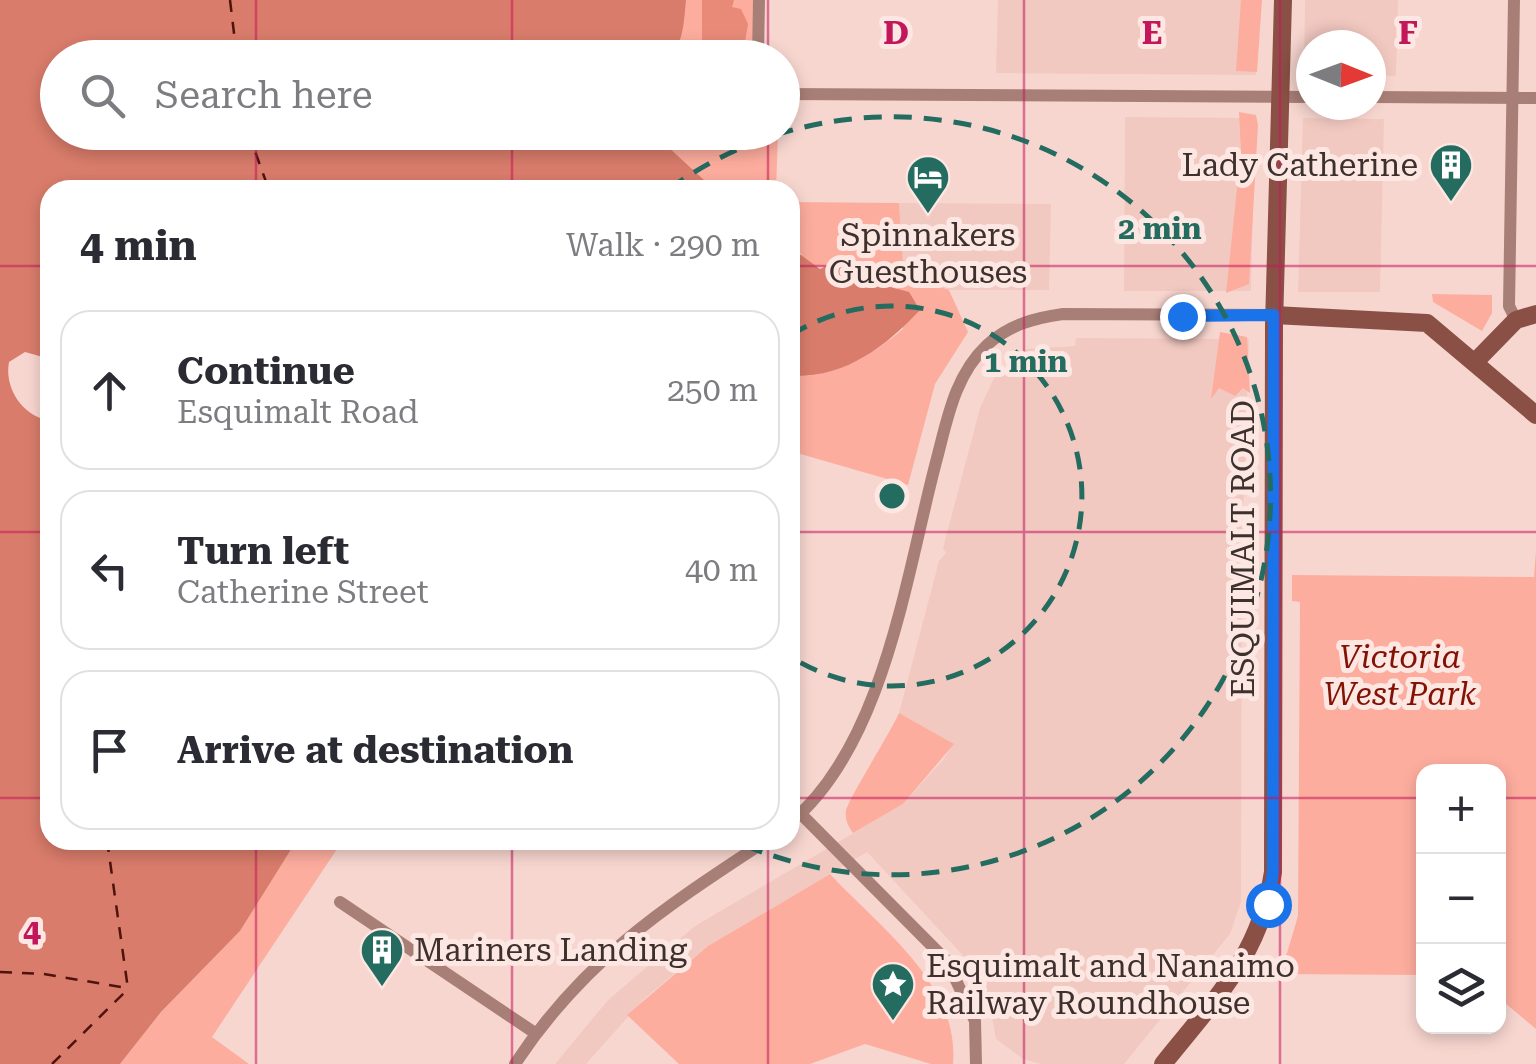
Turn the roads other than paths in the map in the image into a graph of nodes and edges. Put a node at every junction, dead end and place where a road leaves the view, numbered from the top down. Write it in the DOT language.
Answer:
graph roads {
  1 [pos="759,0"];
  2 [pos="1282,0"];
  3 [pos="1514,0"];
  4 [pos="758,40"];
  5 [pos="800,94"];
  6 [pos="1279,97"];
  7 [pos="1296,97"];
  8 [pos="1386,97"];
  9 [pos="1512,98"];
  10 [pos="1536,98"];
  11 [pos="1536,314"];
  12 [pos="1274,315"];
  13 [pos="1516,320"];
  14 [pos="1475,362"];
  15 [pos="1536,415"];
  16 [pos="800,812"];
  17 [pos="800,823"];
  18 [pos="752,850"];
  19 [pos="340,902"];
  20 [pos="535,1033"];
  21 [pos="515,1064"];
  22 [pos="976,1064"];
  23 [pos="1163,1064"];
  1 -- 4 [label="street"];
  2 -- 6 [label="main road, ESQUIMALT ROAD"];
  3 -- 9 [label="street"];
  5 -- 6 [label="street"];
  6 -- 7 [label="street"];
  6 -- 12 [label="main road, ESQUIMALT ROAD"];
  8 -- 9 [label="street"];
  9 -- 10 [label="street"];
  9 -- 13 [label="street"];
  11 -- 13 [label="main road"];
  12 -- 14 [label="main road"];
  12 -- 16 [label="street"];
  12 -- 23 [label="main road, ESQUIMALT ROAD"];
  13 -- 14 [label="main road"];
  14 -- 15 [label="main road"];
  17 -- 22 [label="street"];
  18 -- 20 [label="street"];
  19 -- 20 [label="street"];
  20 -- 21 [label="street"];
}
